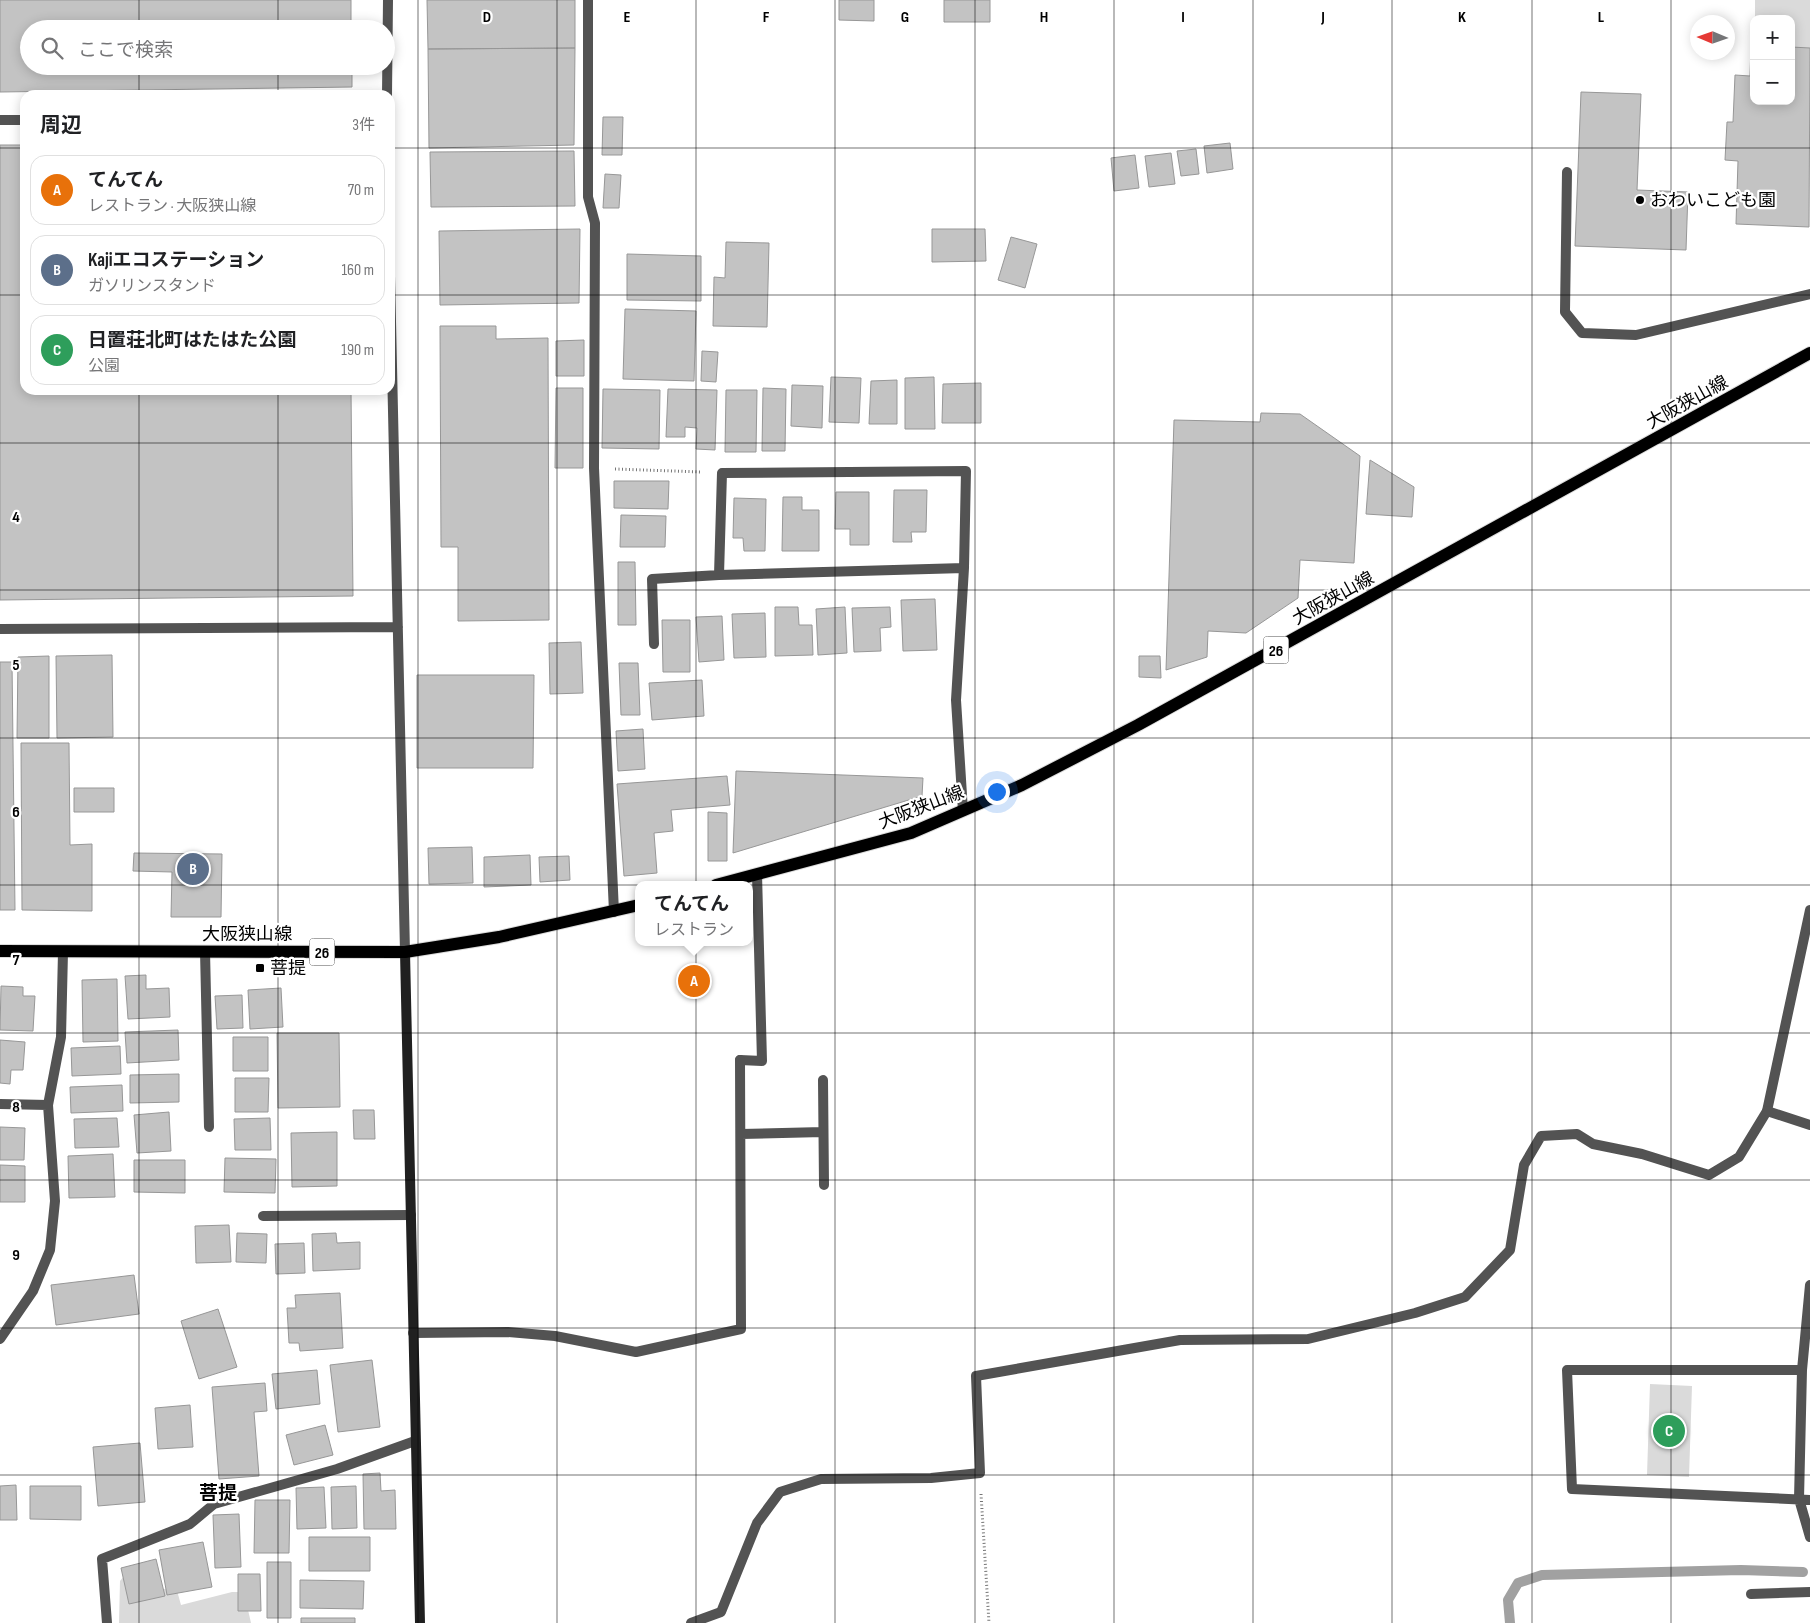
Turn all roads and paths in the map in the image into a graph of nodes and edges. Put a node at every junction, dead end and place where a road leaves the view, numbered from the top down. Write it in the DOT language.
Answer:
graph roads {
  1 [pos="388,0"];
  2 [pos="588,0"];
  3 [pos="388,20"];
  4 [pos="387,75"];
  5 [pos="387,90"];
  6 [pos="0,120"];
  7 [pos="20,120"];
  8 [pos="1567,172"];
  9 [pos="1810,294"];
  10 [pos="1810,353"];
  11 [pos="393,395"];
  12 [pos="594,468"];
  13 [pos="722,473"];
  14 [pos="964,568"];
  15 [pos="719,575"];
  16 [pos="398,627"];
  17 [pos="0,629"];
  18 [pos="654,644"];
  19 [pos="963,810"];
  20 [pos="757,874"];
  21 [pos="731,881"];
  22 [pos="635,906"];
  23 [pos="1810,910"];
  24 [pos="614,912"];
  25 [pos="0,951"];
  26 [pos="205,951"];
  27 [pos="63,952"];
  28 [pos="405,952"];
  29 [pos="823,1080"];
  30 [pos="0,1104"];
  31 [pos="48,1105"];
  32 [pos="1767,1111"];
  33 [pos="1810,1125"];
  34 [pos="209,1127"];
  35 [pos="823,1132"];
  36 [pos="742,1134"];
  37 [pos="824,1185"];
  38 [pos="410,1215"];
  39 [pos="263,1216"];
  40 [pos="1810,1285"];
  41 [pos="413,1333"];
  42 [pos="0,1339"];
  43 [pos="1802,1370"];
  44 [pos="415,1440"];
  45 [pos="980,1473"];
  46 [pos="1799,1499"];
  47 [pos="1810,1500"];
  48 [pos="1810,1536"];
  49 [pos="1810,1592"];
  50 [pos="1752,1594"];
  51 [pos="107,1623"];
  52 [pos="420,1623"];
  53 [pos="691,1623"];
  54 [pos="989,1623"];
  1 -- 3 [label="street"];
  2 -- 12 [label="street"];
  4 -- 5 [label="street"];
  6 -- 7 [label="street"];
  8 -- 9 [label="street"];
  10 -- 19 [label="main road, 大阪狭山線 / 26"];
  11 -- 16 [label="street"];
  12 -- 13 [label="path"];
  12 -- 24 [label="street"];
  13 -- 14 [label="street"];
  13 -- 15 [label="street"];
  14 -- 15 [label="street"];
  14 -- 19 [label="street"];
  15 -- 18 [label="street"];
  16 -- 17 [label="street"];
  16 -- 28 [label="street"];
  19 -- 20 [label="main road, 大阪狭山線 / 26"];
  20 -- 21 [label="main road, 大阪狭山線 / 26"];
  20 -- 36 [label="street"];
  22 -- 24 [label="main road, 大阪狭山線 / 26"];
  23 -- 32 [label="street"];
  24 -- 28 [label="main road, 大阪狭山線 / 26"];
  25 -- 27 [label="main road, 大阪狭山線 / 26"];
  26 -- 27 [label="main road, 大阪狭山線 / 26"];
  26 -- 28 [label="main road, 大阪狭山線 / 26"];
  26 -- 34 [label="street"];
  27 -- 31 [label="street"];
  28 -- 38 [label="street"];
  29 -- 35 [label="street"];
  30 -- 31 [label="street"];
  31 -- 42 [label="street"];
  32 -- 33 [label="street"];
  32 -- 45 [label="street"];
  35 -- 36 [label="street"];
  35 -- 37 [label="street"];
  36 -- 41 [label="street"];
  38 -- 39 [label="street"];
  38 -- 41 [label="street"];
  40 -- 43 [label="street"];
  41 -- 44 [label="street"];
  43 -- 46 [label="street"];
  43 -- 46 [label="street"];
  44 -- 51 [label="street"];
  44 -- 52 [label="street"];
  45 -- 53 [label="street"];
  45 -- 54 [label="path"];
  46 -- 47 [label="street"];
  46 -- 48 [label="street"];
  49 -- 50 [label="street"];
}
